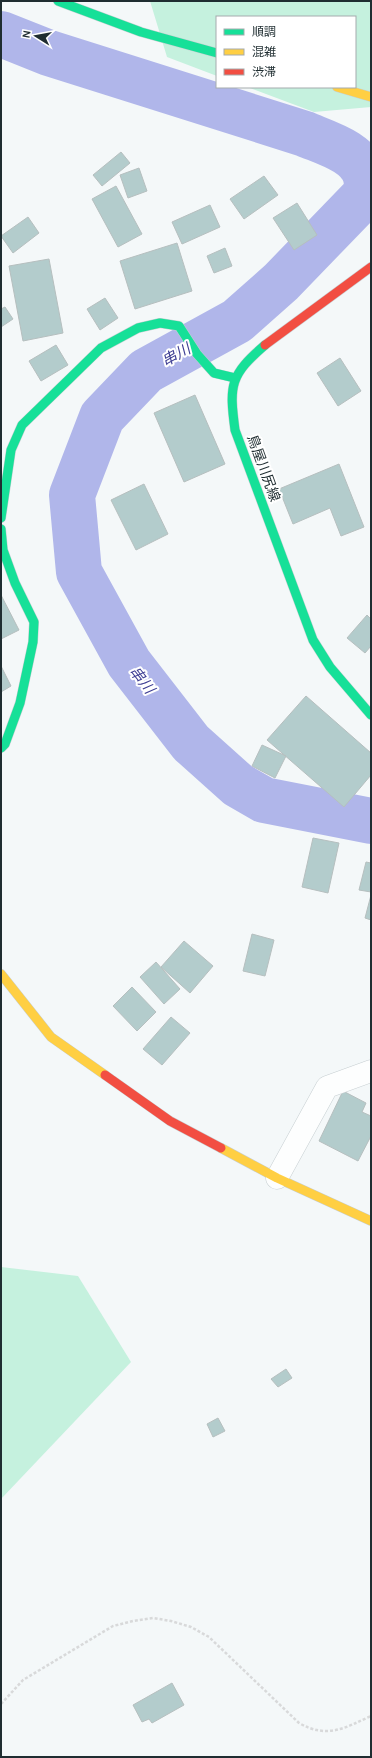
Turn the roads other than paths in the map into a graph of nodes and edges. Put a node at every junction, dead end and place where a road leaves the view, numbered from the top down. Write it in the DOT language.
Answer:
graph roads {
  1 [pos="58,1"];
  2 [pos="216,53"];
  3 [pos="340,88"];
  4 [pos="371,97"];
  5 [pos="371,267"];
  6 [pos="235,378"];
  7 [pos="1,518"];
  8 [pos="1,529"];
  9 [pos="371,716"];
  10 [pos="1,748"];
  11 [pos="1,974"];
  12 [pos="371,1071"];
  13 [pos="278,1178"];
  14 [pos="371,1221"];
  1 -- 2 [label="street"];
  3 -- 4 [label="street"];
  5 -- 6 [label="street"];
  6 -- 7 [label="street"];
  6 -- 9 [label="street, 鳥屋川尻線"];
  8 -- 10 [label="street"];
  11 -- 13 [label="street"];
  12 -- 13 [label="street"];
  13 -- 14 [label="street"];
}
